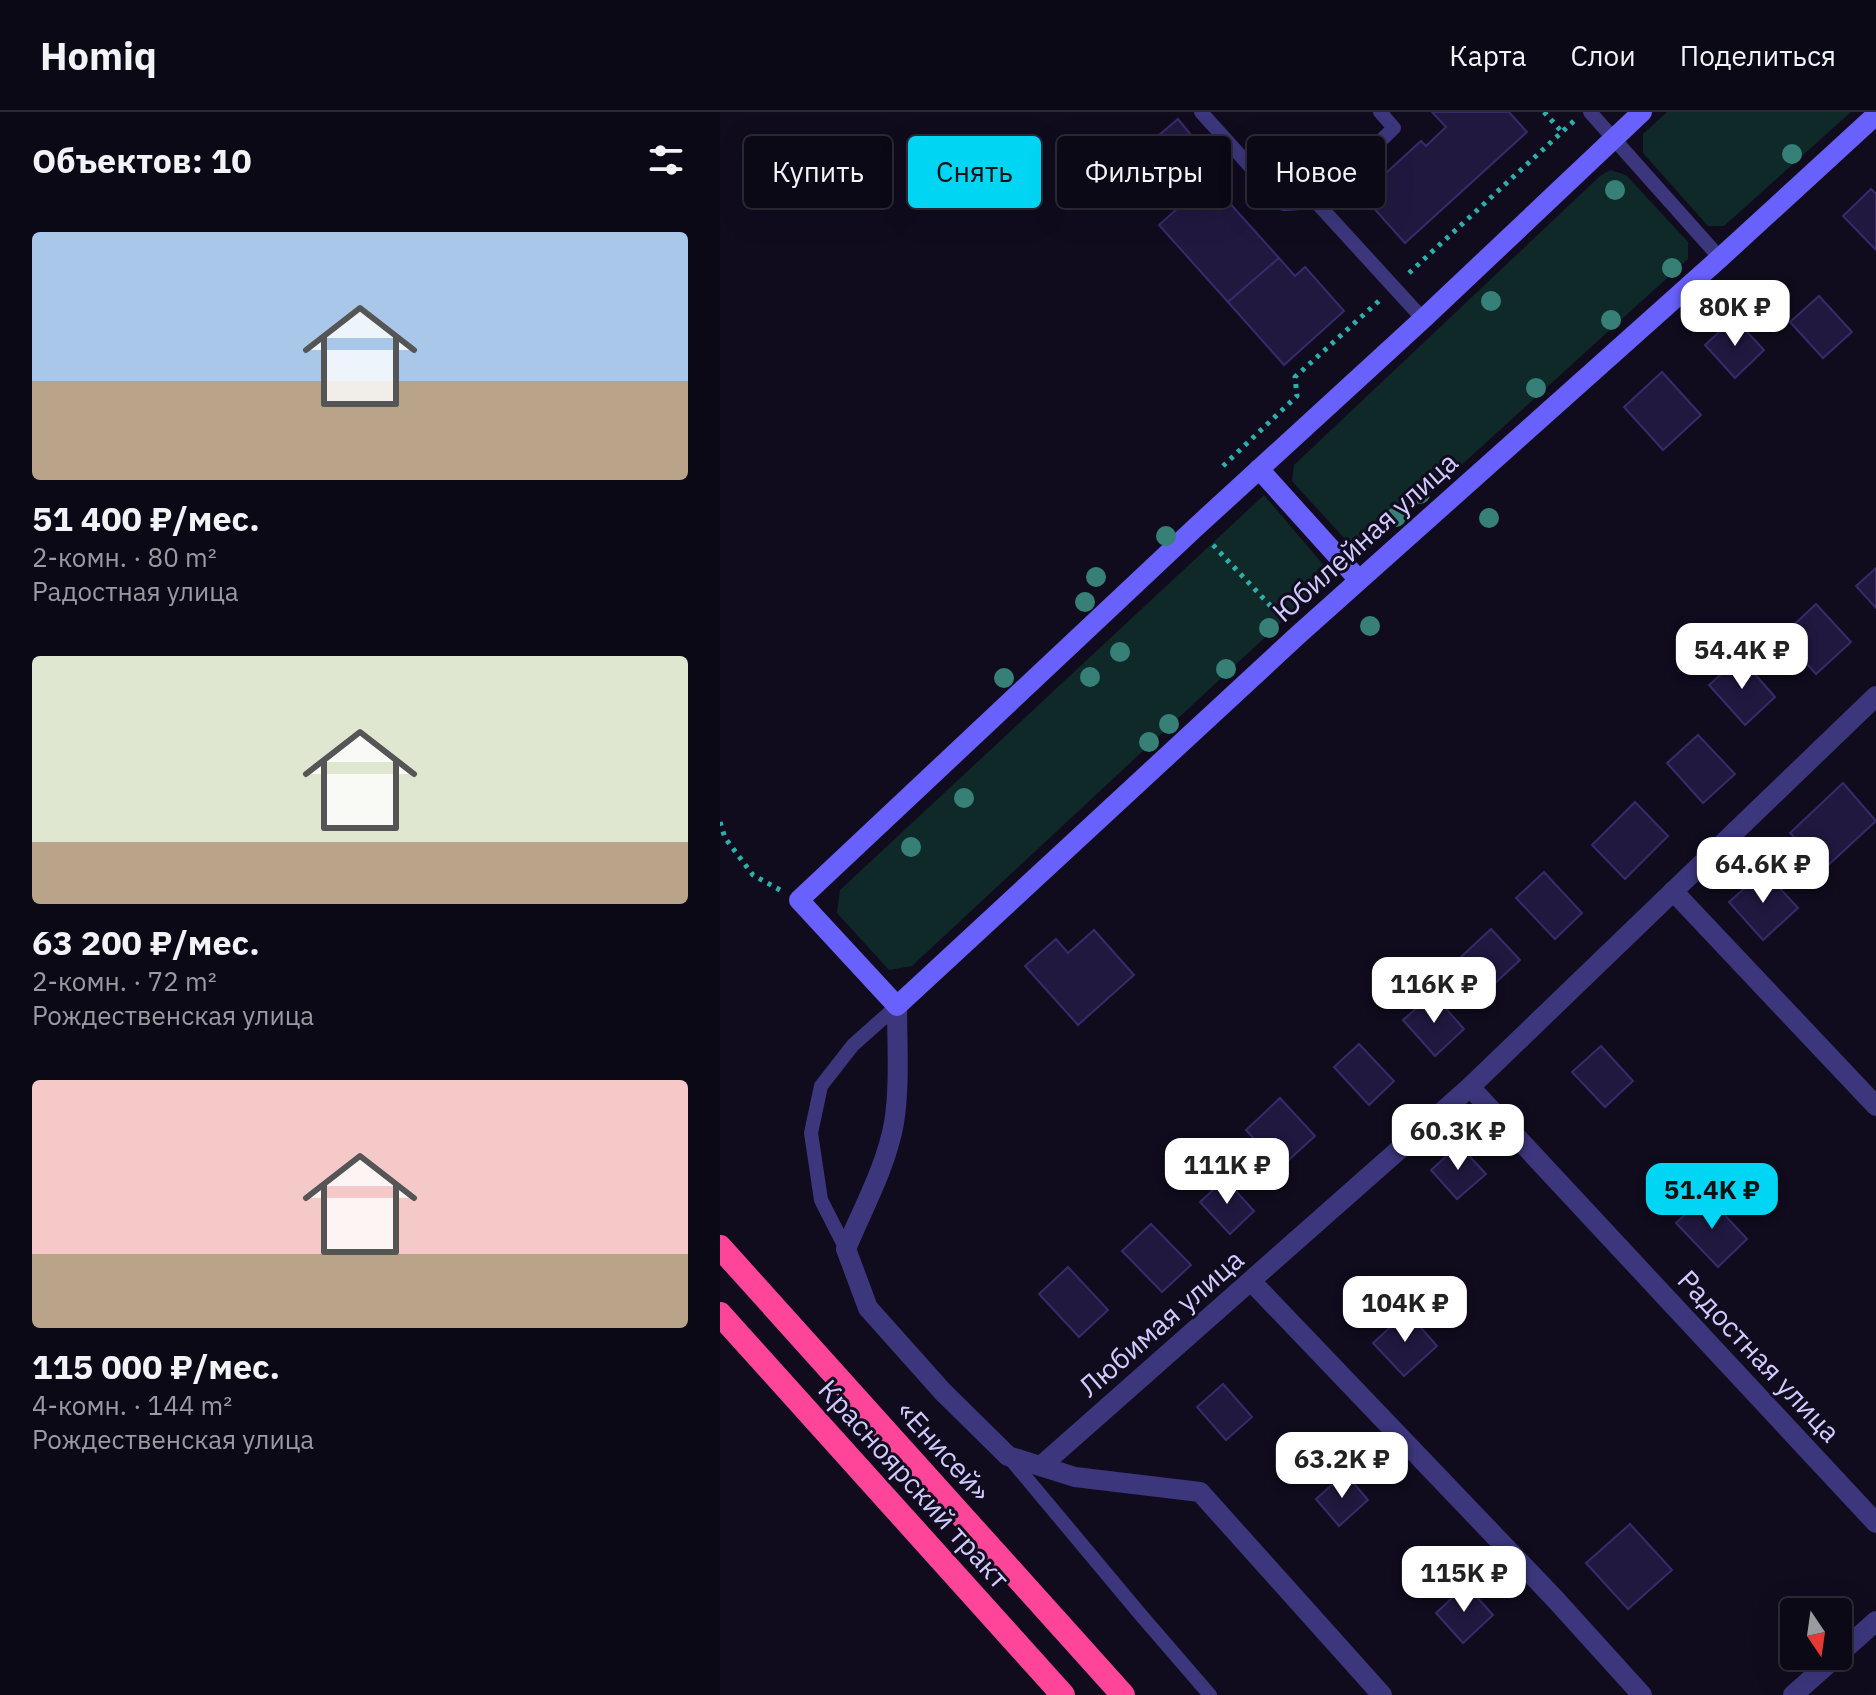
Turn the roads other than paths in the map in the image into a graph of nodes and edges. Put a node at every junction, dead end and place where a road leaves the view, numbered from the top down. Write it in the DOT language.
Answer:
graph roads {
  1 [pos="1201,112"];
  2 [pos="1380,112"];
  3 [pos="1590,112"];
  4 [pos="1642,112"];
  5 [pos="1876,115"];
  6 [pos="1385,137"];
  7 [pos="1613,139"];
  8 [pos="1247,163"];
  9 [pos="1322,208"];
  10 [pos="1720,258"];
  11 [pos="1423,319"];
  12 [pos="1259,469"];
  13 [pos="1359,580"];
  14 [pos="1876,696"];
  15 [pos="1673,891"];
  16 [pos="897,1006"];
  17 [pos="1470,1087"];
  18 [pos="1876,1106"];
  19 [pos="720,1247"];
  20 [pos="846,1249"];
  21 [pos="1251,1281"];
  22 [pos="720,1314"];
  23 [pos="1008,1456"];
  24 [pos="1041,1466"];
  25 [pos="1876,1523"];
  26 [pos="1876,1621"];
  27 [pos="1852,1642"];
  28 [pos="1820,1670"];
  29 [pos="1063,1695"];
  30 [pos="1123,1695"];
  31 [pos="1210,1695"];
  32 [pos="1382,1695"];
  33 [pos="1642,1695"];
  34 [pos="1793,1695"];
  1 -- 8 [label="lane"];
  2 -- 6 [label="lane"];
  3 -- 7 [label="lane"];
  4 -- 7 [label="main road"];
  5 -- 10 [label="main road, Юбилейная улица"];
  7 -- 10 [label="lane"];
  7 -- 11 [label="main road"];
  9 -- 11 [label="lane"];
  10 -- 13 [label="main road, Юбилейная улица"];
  11 -- 12 [label="main road"];
  12 -- 13 [label="main road"];
  12 -- 16 [label="main road"];
  13 -- 16 [label="main road, Юбилейная улица"];
  14 -- 15 [label="street, Любимая улица"];
  15 -- 17 [label="street, Любимая улица"];
  15 -- 18 [label="street"];
  16 -- 20 [label="street"];
  16 -- 20 [label="lane"];
  17 -- 21 [label="street, Любимая улица"];
  17 -- 25 [label="street, Радостная улица"];
  19 -- 30 [label="highway, «Енисей»"];
  20 -- 23 [label="street"];
  21 -- 24 [label="street, Любимая улица"];
  21 -- 33 [label="street"];
  22 -- 29 [label="highway, Красноярский тракт"];
  23 -- 24 [label="street"];
  23 -- 31 [label="lane"];
  24 -- 32 [label="street"];
  26 -- 27 [label="street"];
  28 -- 34 [label="street"];
}
